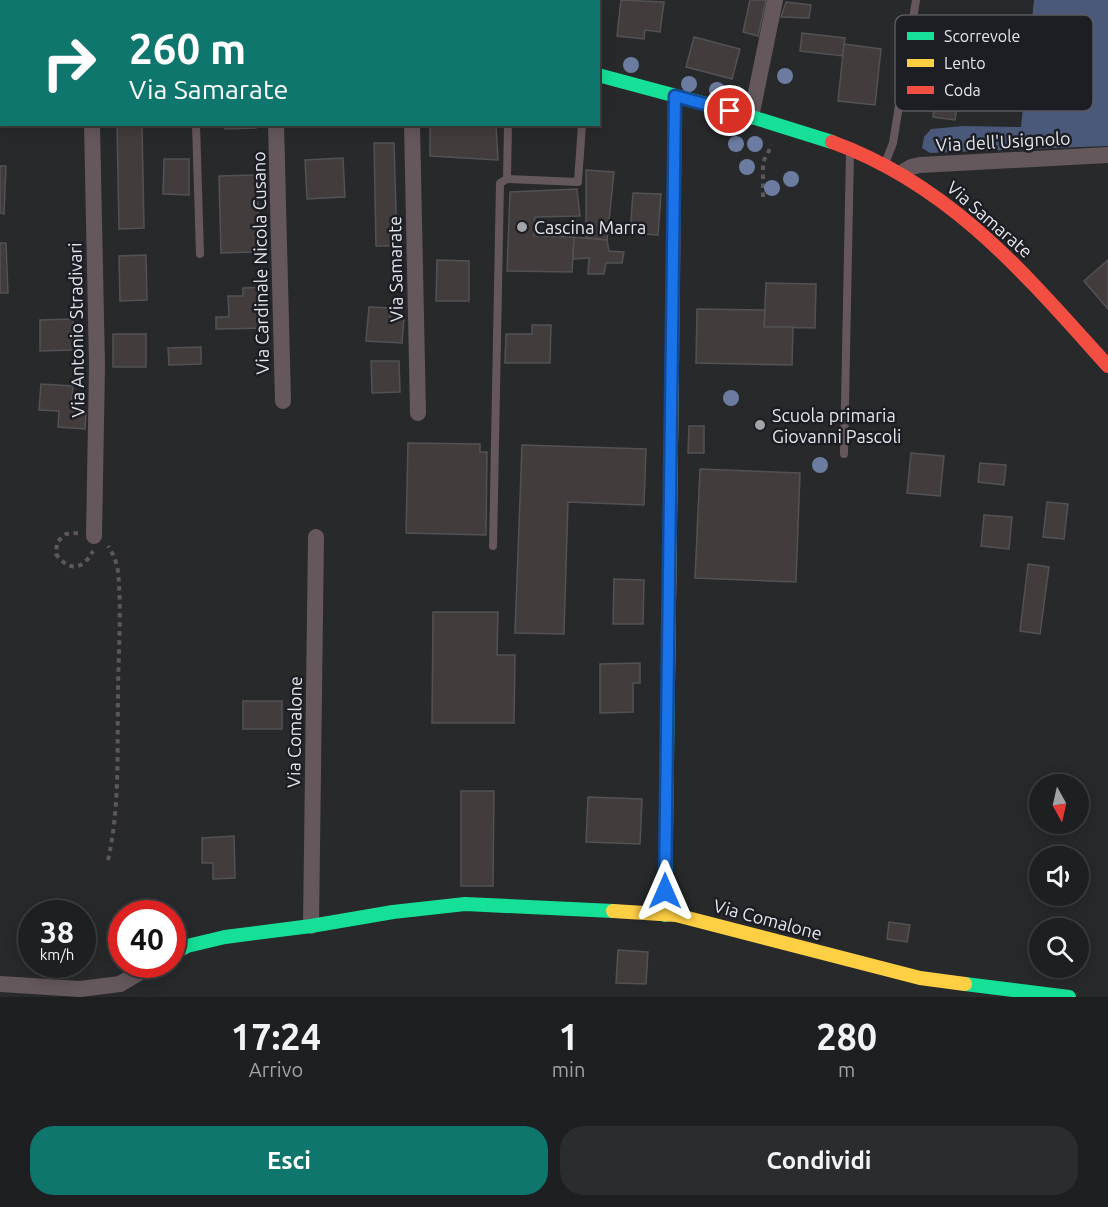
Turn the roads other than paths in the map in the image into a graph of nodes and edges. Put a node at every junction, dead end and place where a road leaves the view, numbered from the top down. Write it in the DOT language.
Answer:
graph roads {
  1 [pos="775,0"];
  2 [pos="916,0"];
  3 [pos="914,15"];
  4 [pos="600,76"];
  5 [pos="675,96"];
  6 [pos="898,111"];
  7 [pos="751,117"];
  8 [pos="92,126"];
  9 [pos="196,126"];
  10 [pos="276,126"];
  11 [pos="412,126"];
  12 [pos="508,126"];
  13 [pos="582,126"];
  14 [pos="850,149"];
  15 [pos="1108,155"];
  16 [pos="885,164"];
  17 [pos="902,173"];
  18 [pos="507,179"];
  19 [pos="200,254"];
  20 [pos="1108,366"];
  21 [pos="283,401"];
  22 [pos="418,412"];
  23 [pos="844,454"];
  24 [pos="94,536"];
  25 [pos="316,537"];
  26 [pos="493,546"];
  27 [pos="665,915"];
  28 [pos="310,926"];
  29 [pos="186,947"];
  30 [pos="130,978"];
  31 [pos="0,984"];
  32 [pos="1069,997"];
  1 -- 7 [label="street"];
  2 -- 3 [label="lane"];
  4 -- 5 [label="street, Via Samarate"];
  5 -- 7 [label="street, Via Samarate"];
  5 -- 27 [label="street"];
  6 -- 16 [label="lane"];
  7 -- 14 [label="street, Via Samarate"];
  8 -- 24 [label="street, Via Antonio Stradivari"];
  9 -- 19 [label="lane"];
  10 -- 21 [label="street, Via Cardinale Nicola Cusano"];
  11 -- 22 [label="street, Via Samarate"];
  12 -- 18 [label="lane"];
  13 -- 18 [label="lane"];
  14 -- 16 [label="street, Via Samarate"];
  14 -- 23 [label="lane"];
  15 -- 17 [label="street, Via dell'Usignolo"];
  16 -- 17 [label="street, Via Samarate"];
  17 -- 20 [label="street, Via Samarate"];
  18 -- 26 [label="lane"];
  25 -- 28 [label="street, Via Comalone"];
  27 -- 28 [label="street, Via Comalone"];
  27 -- 32 [label="street, Via Comalone"];
  28 -- 29 [label="street, Via Comalone"];
  30 -- 31 [label="street"];
}
